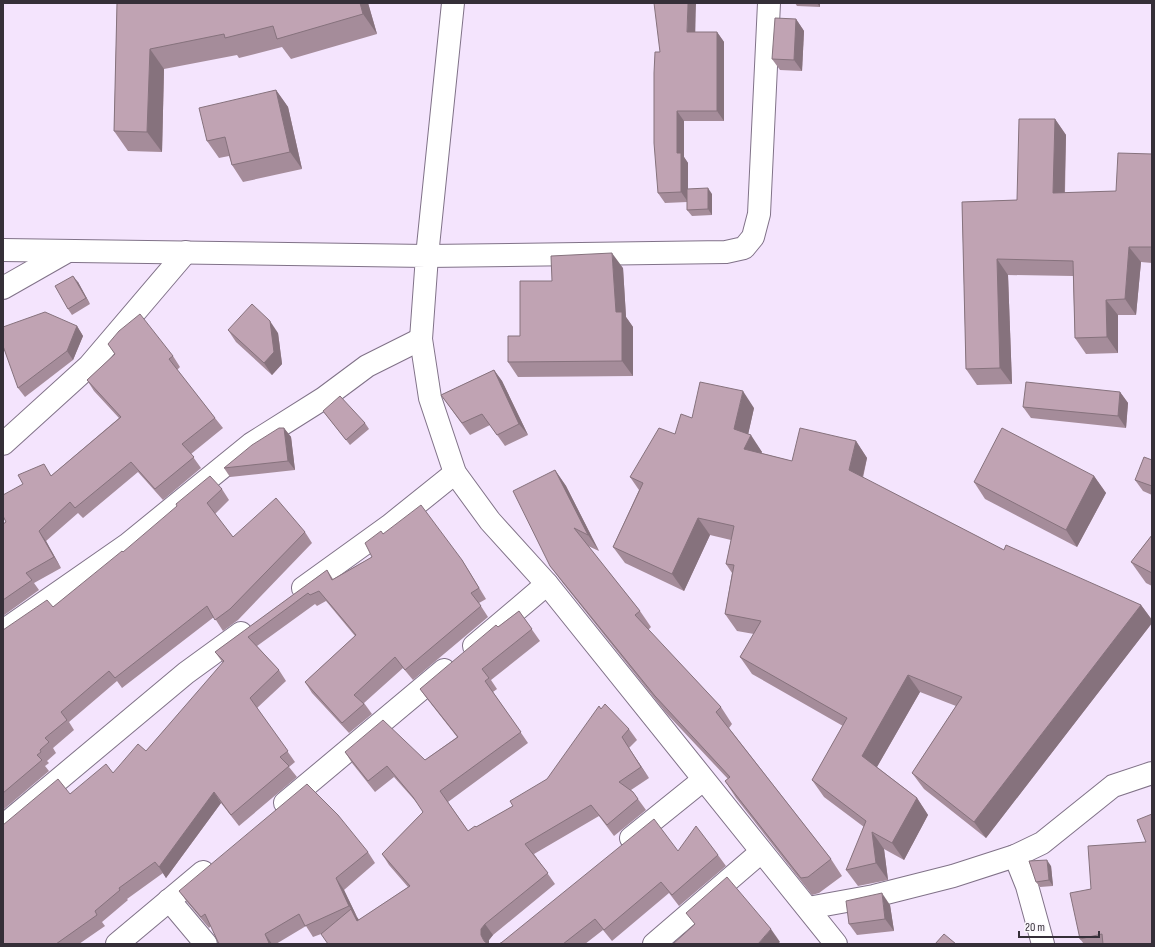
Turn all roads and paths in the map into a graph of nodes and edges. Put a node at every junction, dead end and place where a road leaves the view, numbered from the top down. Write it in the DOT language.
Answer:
graph roads {
  1 [pos="453,3"];
  2 [pos="769,3"];
  3 [pos="3,250"];
  4 [pos="68,251"];
  5 [pos="186,252"];
  6 [pos="427,256"];
  7 [pos="3,288"];
  8 [pos="421,339"];
  9 [pos="3,444"];
  10 [pos="455,473"];
  11 [pos="546,584"];
  12 [pos="287,599"];
  13 [pos="256,622"];
  14 [pos="3,631"];
  15 [pos="1152,773"];
  16 [pos="703,780"];
  17 [pos="273,814"];
  18 [pos="3,826"];
  19 [pos="761,852"];
  20 [pos="614,853"];
  21 [pos="1015,856"];
  22 [pos="218,860"];
  23 [pos="169,900"];
  24 [pos="808,908"];
  25 [pos="117,944"];
  26 [pos="206,944"];
  27 [pos="654,944"];
  28 [pos="836,944"];
  29 [pos="1043,944"];
  1 -- 6 [label="street"];
  2 -- 6 [label="street"];
  3 -- 4 [label="street"];
  4 -- 5 [label="street"];
  4 -- 7 [label="street"];
  5 -- 6 [label="street"];
  5 -- 9 [label="street"];
  6 -- 8 [label="street"];
  8 -- 10 [label="street"];
  8 -- 14 [label="street"];
  10 -- 11 [label="street"];
  10 -- 12 [label="street"];
  11 -- 16 [label="street"];
  11 -- 17 [label="street"];
  13 -- 18 [label="street"];
  15 -- 21 [label="street"];
  16 -- 19 [label="street"];
  16 -- 20 [label="street"];
  19 -- 24 [label="street"];
  19 -- 27 [label="street"];
  21 -- 24 [label="street"];
  21 -- 29 [label="street"];
  22 -- 23 [label="street"];
  23 -- 25 [label="street"];
  23 -- 26 [label="street"];
  24 -- 28 [label="street"];
}
